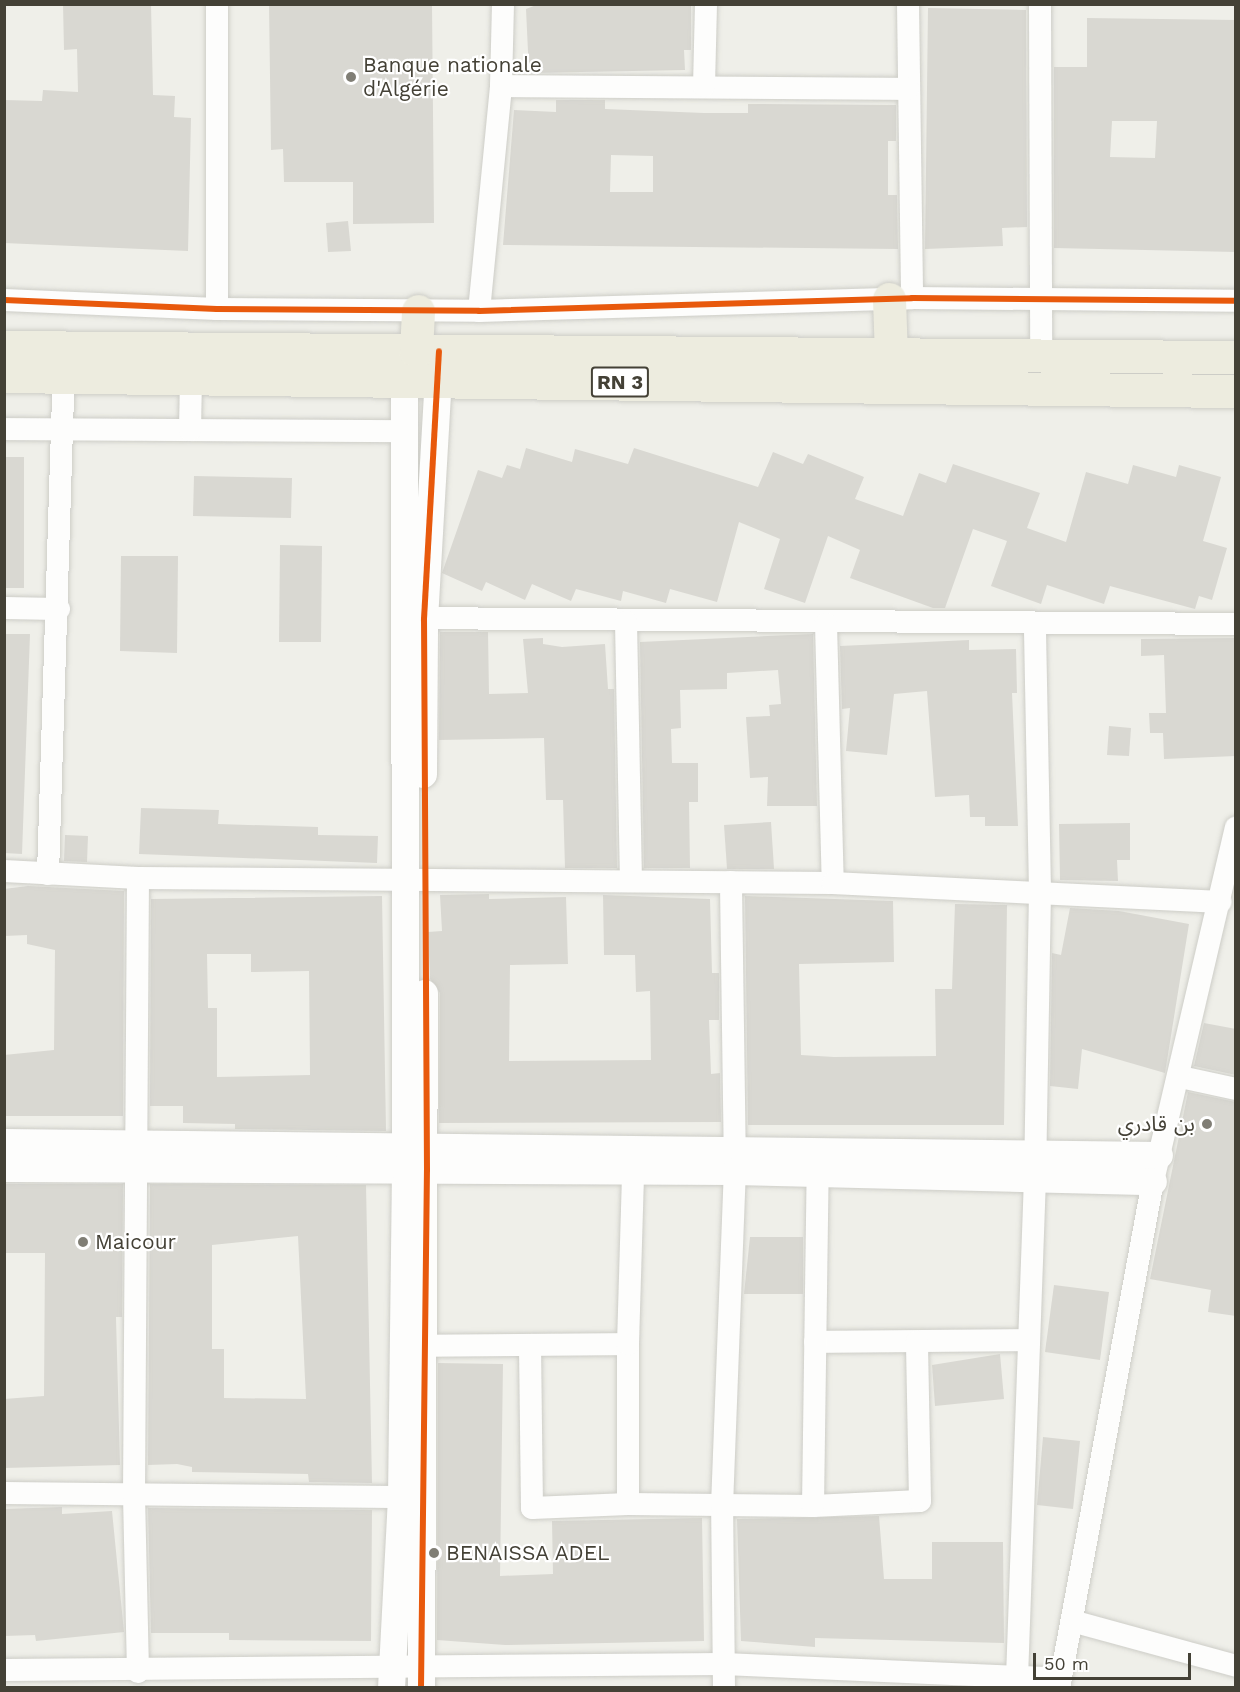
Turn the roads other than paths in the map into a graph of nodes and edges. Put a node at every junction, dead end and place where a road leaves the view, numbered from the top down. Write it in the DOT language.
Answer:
graph roads {
  1 [pos="217,4"];
  2 [pos="503,4"];
  3 [pos="706,4"];
  4 [pos="908,4"];
  5 [pos="1040,4"];
  6 [pos="501,86"];
  7 [pos="704,86"];
  8 [pos="908,88"];
  9 [pos="901,298"];
  10 [pos="4,300"];
  11 [pos="1042,300"];
  12 [pos="1236,301"];
  13 [pos="217,309"];
  14 [pos="418,310"];
  15 [pos="479,311"];
  16 [pos="4,347"];
  17 [pos="891,357"];
  18 [pos="1236,357"];
  19 [pos="1041,358"];
  20 [pos="420,363"];
  21 [pos="4,376"];
  22 [pos="64,376"];
  23 [pos="191,377"];
  24 [pos="1236,391"];
  25 [pos="4,429"];
  26 [pos="64,429"];
  27 [pos="190,430"];
  28 [pos="402,431"];
  29 [pos="4,608"];
  30 [pos="59,609"];
  31 [pos="412,619"];
  32 [pos="626,622"];
  33 [pos="825,624"];
  34 [pos="1236,624"];
  35 [pos="1035,627"];
  36 [pos="1236,828"];
  37 [pos="4,871"];
  38 [pos="48,874"];
  39 [pos="138,878"];
  40 [pos="415,879"];
  41 [pos="631,880"];
  42 [pos="731,882"];
  43 [pos="833,883"];
  44 [pos="1040,891"];
  45 [pos="1221,902"];
  46 [pos="1181,1077"];
  47 [pos="1236,1089"];
  48 [pos="4,1142"];
  49 [pos="134,1143"];
  50 [pos="416,1160"];
  51 [pos="733,1160"];
  52 [pos="817,1162"];
  53 [pos="1035,1166"];
  54 [pos="4,1168"];
  55 [pos="1156,1168"];
  56 [pos="138,1171"];
  57 [pos="633,1172"];
  58 [pos="1028,1340"];
  59 [pos="815,1342"];
  60 [pos="917,1342"];
  61 [pos="628,1344"];
  62 [pos="530,1345"];
  63 [pos="412,1346"];
  64 [pos="4,1493"];
  65 [pos="134,1495"];
  66 [pos="412,1497"];
  67 [pos="628,1504"];
  68 [pos="722,1506"];
  69 [pos="813,1506"];
  70 [pos="1072,1621"];
  71 [pos="724,1664"];
  72 [pos="1236,1666"];
  73 [pos="4,1670"];
  74 [pos="138,1671"];
  75 [pos="422,1677"];
  76 [pos="391,1678"];
  77 [pos="1017,1678"];
  78 [pos="1060,1683"];
  79 [pos="724,1688"];
  1 -- 13 [label="street"];
  2 -- 6 [label="street"];
  3 -- 7 [label="street"];
  4 -- 8 [label="street"];
  5 -- 11 [label="street"];
  6 -- 7 [label="street"];
  6 -- 15 [label="street"];
  7 -- 8 [label="street"];
  8 -- 9 [label="street"];
  9 -- 11 [label="street"];
  9 -- 15 [label="street"];
  9 -- 17 [label="highway"];
  10 -- 13 [label="street"];
  11 -- 12 [label="street"];
  11 -- 19 [label="street"];
  13 -- 14 [label="street"];
  14 -- 15 [label="street"];
  14 -- 20 [label="highway"];
  16 -- 20 [label="highway, RN 3"];
  17 -- 19 [label="highway, RN 3"];
  17 -- 20 [label="highway, RN 3"];
  18 -- 19 [label="highway, RN 3"];
  20 -- 23 [label="highway, RN 3"];
  20 -- 24 [label="highway, RN 3"];
  20 -- 28 [label="street"];
  20 -- 31 [label="street"];
  21 -- 22 [label="highway, RN 3"];
  22 -- 23 [label="highway, RN 3"];
  22 -- 26 [label="street"];
  23 -- 27 [label="street"];
  25 -- 26 [label="street"];
  26 -- 27 [label="street"];
  26 -- 30 [label="street"];
  27 -- 28 [label="street"];
  28 -- 31 [label="street"];
  29 -- 30 [label="street"];
  30 -- 38 [label="street"];
  31 -- 32 [label="street"];
  31 -- 40 [label="street"];
  32 -- 33 [label="street"];
  32 -- 41 [label="street"];
  33 -- 35 [label="street"];
  33 -- 43 [label="street"];
  34 -- 35 [label="street"];
  35 -- 44 [label="street"];
  36 -- 45 [label="street"];
  37 -- 38 [label="street"];
  38 -- 39 [label="street"];
  39 -- 40 [label="street"];
  39 -- 49 [label="street"];
  40 -- 41 [label="street"];
  40 -- 50 [label="street"];
  41 -- 42 [label="street"];
  42 -- 43 [label="street"];
  42 -- 51 [label="street"];
  43 -- 44 [label="street"];
  44 -- 45 [label="street"];
  44 -- 53 [label="street"];
  45 -- 46 [label="street"];
  46 -- 47 [label="street"];
  46 -- 55 [label="street"];
  48 -- 49 [label="street"];
  49 -- 50 [label="street"];
  49 -- 56 [label="street"];
  50 -- 51 [label="street"];
  50 -- 56 [label="street"];
  50 -- 57 [label="street"];
  50 -- 63 [label="street"];
  51 -- 52 [label="street"];
  51 -- 57 [label="street"];
  51 -- 68 [label="street"];
  52 -- 53 [label="street"];
  52 -- 59 [label="street"];
  53 -- 55 [label="street"];
  53 -- 58 [label="street"];
  54 -- 56 [label="street"];
  55 -- 70 [label="street"];
  56 -- 65 [label="street"];
  57 -- 61 [label="street"];
  58 -- 60 [label="street"];
  58 -- 77 [label="street"];
  59 -- 60 [label="street"];
  59 -- 69 [label="street"];
  60 -- 69 [label="street"];
  61 -- 62 [label="street"];
  61 -- 67 [label="street"];
  62 -- 63 [label="street"];
  62 -- 67 [label="street"];
  63 -- 66 [label="street"];
  64 -- 65 [label="street"];
  65 -- 66 [label="street"];
  65 -- 74 [label="street"];
  66 -- 75 [label="street"];
  66 -- 76 [label="street"];
  67 -- 68 [label="street"];
  68 -- 69 [label="street"];
  68 -- 71 [label="street"];
  70 -- 72 [label="street"];
  70 -- 78 [label="street"];
  71 -- 75 [label="street"];
  71 -- 77 [label="street"];
  71 -- 79 [label="street"];
  73 -- 74 [label="street"];
  74 -- 76 [label="street"];
  75 -- 76 [label="street"];
  77 -- 78 [label="street"];
}
